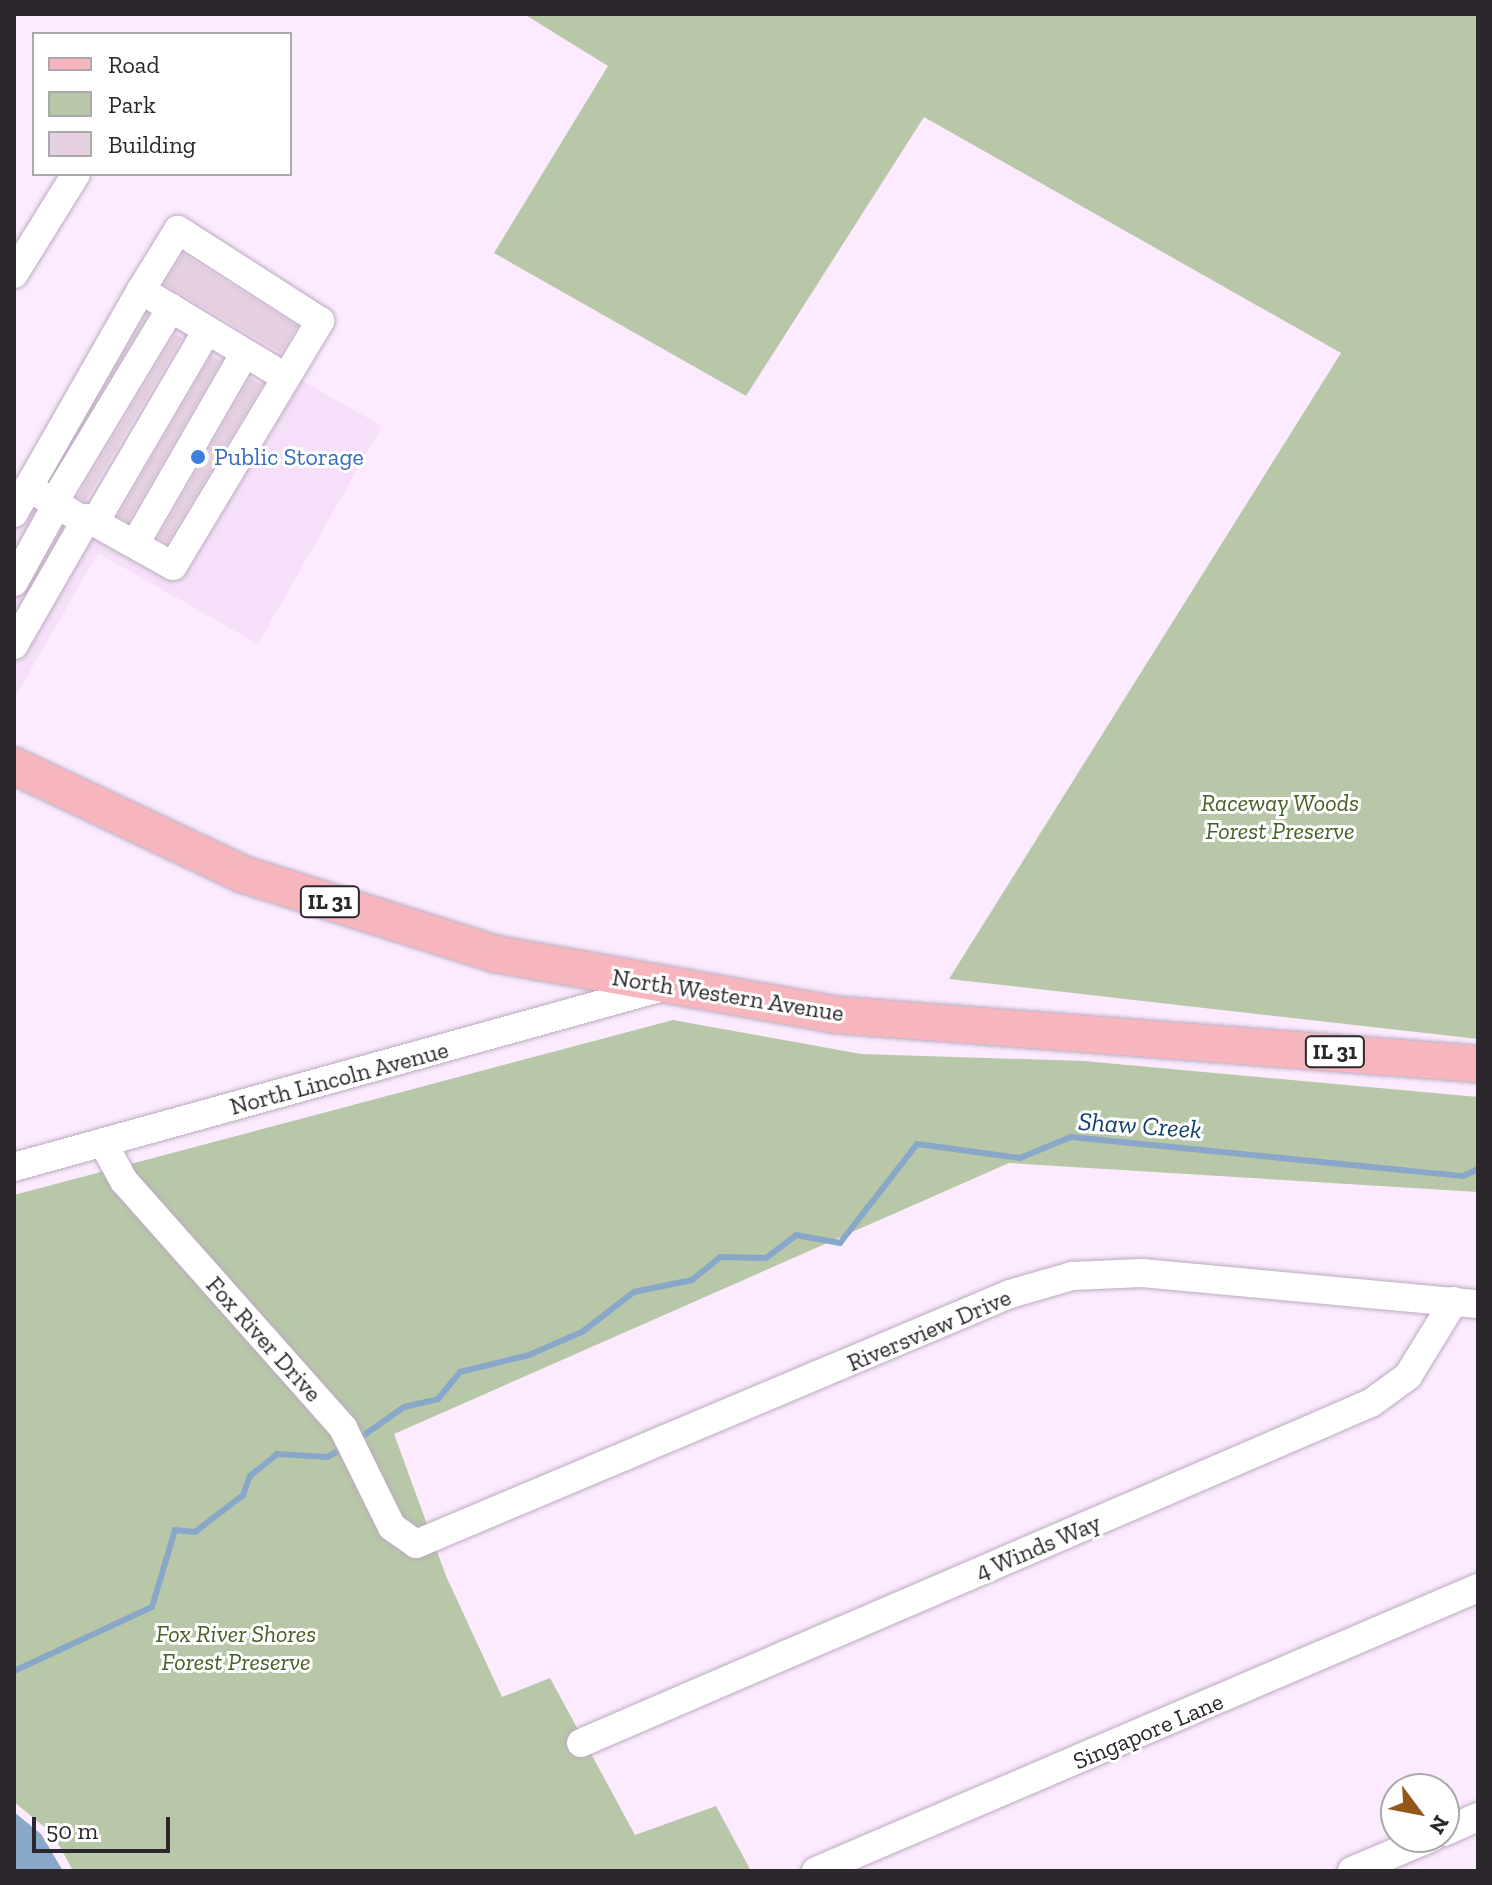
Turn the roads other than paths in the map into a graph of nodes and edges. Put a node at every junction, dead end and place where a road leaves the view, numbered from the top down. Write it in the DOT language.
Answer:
graph roads {
  1 [pos="75,176"];
  2 [pos="14,274"];
  3 [pos="141,290"];
  4 [pos="171,308"];
  5 [pos="207,330"];
  6 [pos="245,353"];
  7 [pos="282,375"];
  8 [pos="28,488"];
  9 [pos="56,503"];
  10 [pos="14,513"];
  11 [pos="90,522"];
  12 [pos="135,544"];
  13 [pos="14,582"];
  14 [pos="14,645"];
  15 [pos="14,766"];
  16 [pos="663,987"];
  17 [pos="1478,1064"];
  18 [pos="103,1143"];
  19 [pos="14,1167"];
  20 [pos="1466,1302"];
  21 [pos="412,1543"];
  22 [pos="1478,1588"];
  23 [pos="581,1743"];
  24 [pos="1394,1853"];
  25 [pos="816,1871"];
  26 [pos="1352,1871"];
  1 -- 2 [label="street"];
  3 -- 4 [label="street"];
  3 -- 7 [label="street"];
  3 -- 8 [label="street"];
  4 -- 5 [label="street"];
  4 -- 9 [label="street"];
  5 -- 6 [label="street"];
  5 -- 11 [label="street"];
  6 -- 7 [label="street"];
  6 -- 12 [label="street"];
  7 -- 12 [label="street"];
  8 -- 9 [label="street"];
  8 -- 10 [label="street"];
  9 -- 11 [label="street"];
  9 -- 13 [label="street"];
  11 -- 12 [label="street"];
  11 -- 14 [label="street"];
  15 -- 16 [label="main road, North Western Avenue / IL 31"];
  16 -- 17 [label="main road, North Western Avenue / IL 31"];
  16 -- 18 [label="street, North Lincoln Avenue"];
  18 -- 19 [label="street, North Lincoln Avenue"];
  18 -- 21 [label="street, Fox River Drive"];
  20 -- 21 [label="street, Riversview Drive"];
  20 -- 23 [label="street, 4 Winds Way"];
  22 -- 25 [label="street, Singapore Lane"];
  24 -- 26 [label="street"];
}
